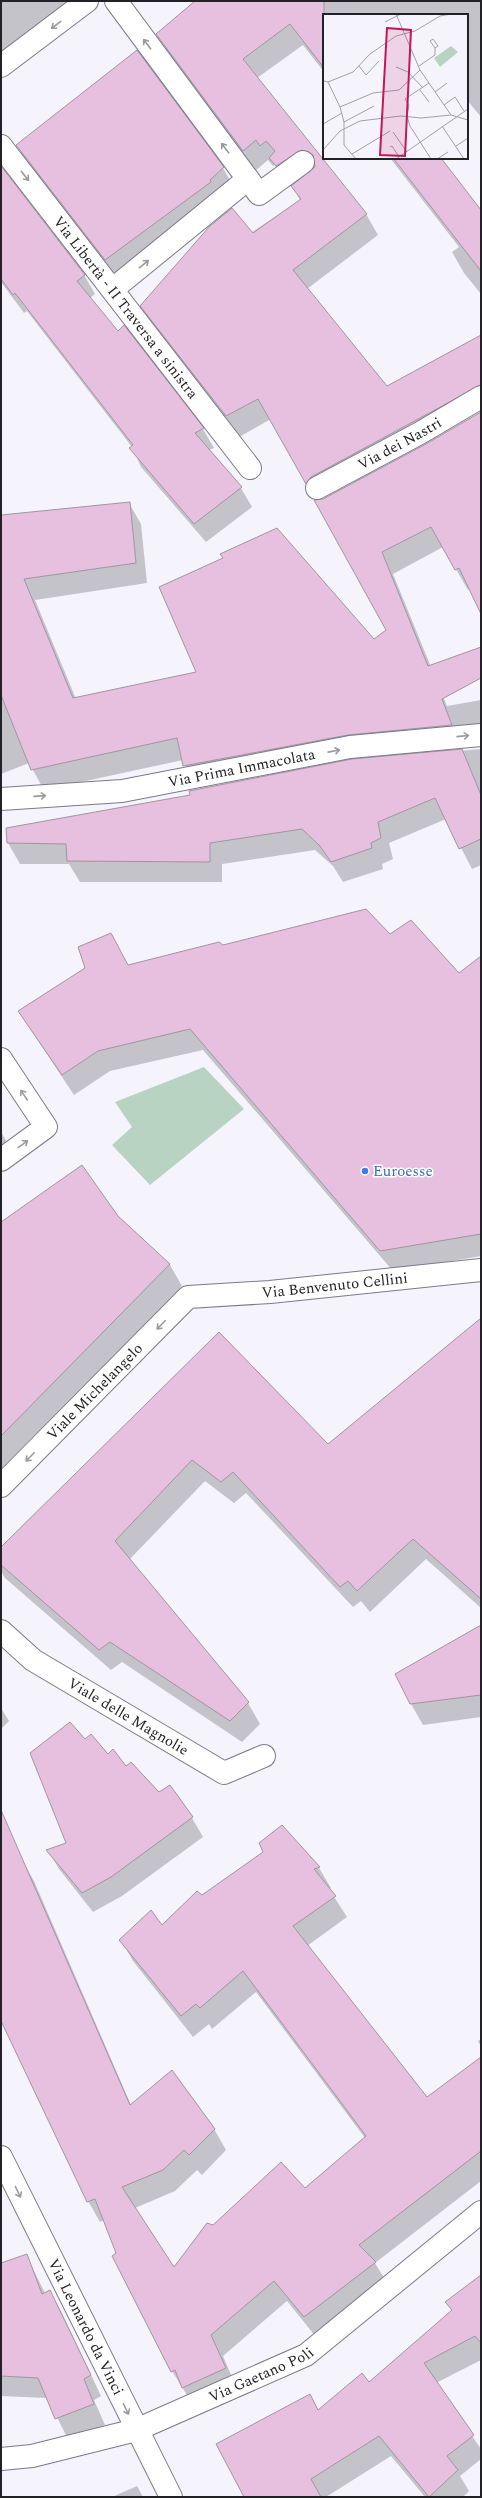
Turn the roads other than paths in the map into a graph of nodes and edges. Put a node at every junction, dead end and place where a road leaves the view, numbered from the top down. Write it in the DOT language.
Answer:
graph roads {
  1 [pos="87,1"];
  2 [pos="116,1"];
  3 [pos="1,66"];
  4 [pos="1,146"];
  5 [pos="303,162"];
  6 [pos="248,179"];
  7 [pos="113,289"];
  8 [pos="481,397"];
  9 [pos="250,468"];
  10 [pos="317,488"];
  11 [pos="481,735"];
  12 [pos="1,799"];
  13 [pos="1,1059"];
  14 [pos="1,1160"];
  15 [pos="481,1270"];
  16 [pos="188,1297"];
  17 [pos="1,1486"];
  18 [pos="1,1631"];
  19 [pos="264,1756"];
  20 [pos="1,2157"];
  21 [pos="481,2212"];
  22 [pos="136,2430"];
  23 [pos="1,2458"];
  24 [pos="171,2497"];
  1 -- 3 [label="street, one-way"];
  6 -- 2 [label="street, one-way"];
  4 -- 7 [label="street, Via Libertà - II Traversa a sinistra, one-way"];
  5 -- 6 [label="street"];
  7 -- 6 [label="street, one-way"];
  7 -- 9 [label="street, Via Libertà - II Traversa a sinistra"];
  8 -- 10 [label="street, Via dei Nastri"];
  12 -- 11 [label="street, Via Prima Immacolata, one-way"];
  14 -- 13 [label="street, one-way"];
  15 -- 16 [label="street, Via Benvenuto Cellini"];
  16 -- 17 [label="street, Viale Michelangelo, one-way"];
  18 -- 19 [label="street, Viale delle Magnolie"];
  20 -- 22 [label="street, Via Leonardo da Vinci, one-way"];
  21 -- 22 [label="street, Via Gaetano Poli"];
  22 -- 23 [label="street, Via Gaetano Poli"];
  22 -- 24 [label="street, Via Leonardo da Vinci"];
}
